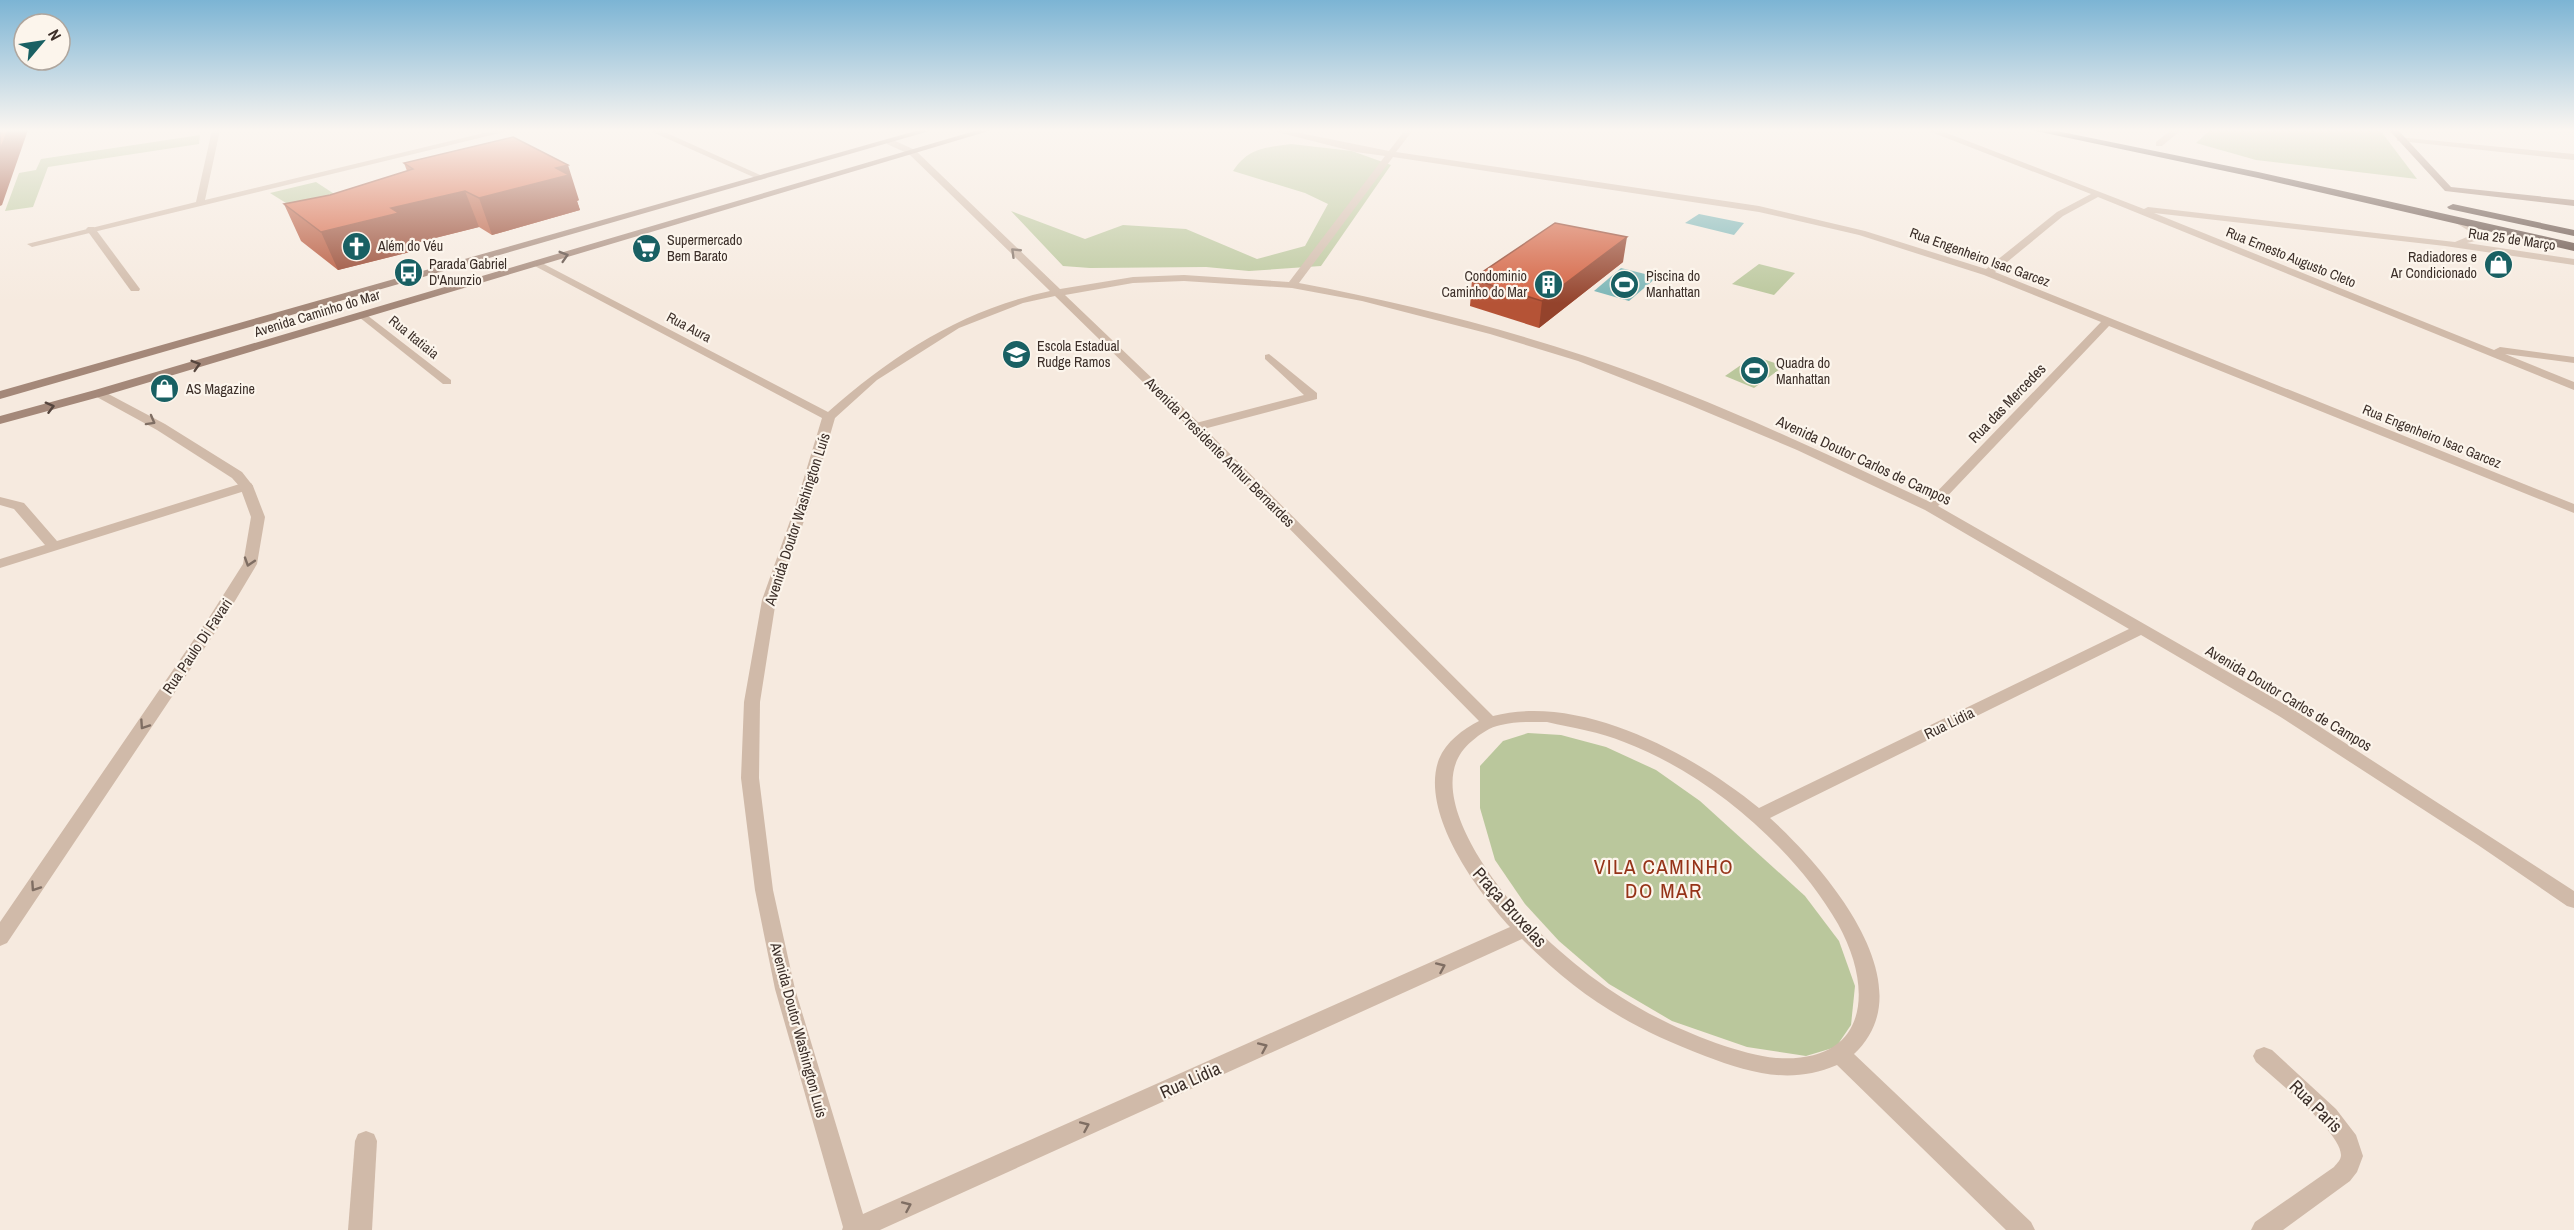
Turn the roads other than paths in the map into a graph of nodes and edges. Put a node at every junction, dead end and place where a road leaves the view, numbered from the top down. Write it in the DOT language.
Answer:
graph roads {
  1 [pos="203,187"];
  2 [pos="266,187"];
  3 [pos="731,187"];
  4 [pos="793,187"];
  5 [pos="948,187"];
  6 [pos="1364,187"];
  7 [pos="1614,187"];
  8 [pos="2079,187"];
  9 [pos="2312,187"];
  10 [pos="2365,187"];
  11 [pos="2446,187"];
  12 [pos="2382,191"];
  13 [pos="2096,195"];
  14 [pos="200,203"];
  15 [pos="2574,203"];
  16 [pos="2438,204"];
  17 [pos="2127,207"];
  18 [pos="2459,221"];
  19 [pos="91,229"];
  20 [pos="2574,233"];
  21 [pos="2445,243"];
  22 [pos="32,244"];
  23 [pos="2574,249"];
  24 [pos="2574,262"];
  25 [pos="536,264"];
  26 [pos="1988,273"];
  27 [pos="1292,285"];
  28 [pos="135,289"];
  29 [pos="1057,293"];
  30 [pos="363,315"];
  31 [pos="2108,321"];
  32 [pos="2477,347"];
  33 [pos="148,353"];
  34 [pos="1269,357"];
  35 [pos="2574,360"];
  36 [pos="447,382"];
  37 [pos="2574,386"];
  38 [pos="99,393"];
  39 [pos="0,395"];
  40 [pos="829,417"];
  41 [pos="0,420"];
  42 [pos="1196,427"];
  43 [pos="246,486"];
  44 [pos="0,501"];
  45 [pos="1930,507"];
  46 [pos="2574,509"];
  47 [pos="54,548"];
  48 [pos="0,564"];
  49 [pos="2141,629"];
  50 [pos="1489,722"];
  51 [pos="1757,817"];
  52 [pos="2574,901"];
  53 [pos="1525,929"];
  54 [pos="0,938"];
  55 [pos="1841,1055"];
  56 [pos="2264,1056"];
  57 [pos="366,1141"];
  58 [pos="360,1230"];
  59 [pos="855,1230"];
  60 [pos="2023,1230"];
  61 [pos="2263,1230"];
  1 -- 14 [label="street"];
  2 -- 14 [label="street"];
  3 -- 33 [label="main road, Avenida Caminho do Mar"];
  25 -- 4 [label="main road, Avenida Caminho do Mar, one-way"];
  29 -- 5 [label="street, Avenida Presidente Arthur Bernardes, one-way"];
  6 -- 27 [label="street"];
  7 -- 26 [label="street, Rua Engenheiro Isac Garcez"];
  8 -- 13 [label="street, Rua Ernesto Augusto Cleto"];
  9 -- 18 [label="highway"];
  10 -- 12 [label="highway"];
  11 -- 15 [label="main road"];
  13 -- 17 [label="street, Rua Ernesto Augusto Cleto"];
  13 -- 26 [label="street"];
  14 -- 19 [label="street"];
  16 -- 20 [label="highway"];
  17 -- 21 [label="street, Rua 25 de Março"];
  17 -- 32 [label="street, Rua Ernesto Augusto Cleto"];
  18 -- 21 [label="street, Rua 25 de Março"];
  18 -- 23 [label="highway"];
  19 -- 22 [label="street"];
  19 -- 28 [label="street"];
  21 -- 24 [label="street, Rua 25 de Março"];
  25 -- 30 [label="main road, Avenida Caminho do Mar"];
  25 -- 40 [label="street, Rua Aura"];
  26 -- 31 [label="street, Rua Engenheiro Isac Garcez"];
  27 -- 29 [label="street, Avenida Doutor Carlos de Campos"];
  27 -- 45 [label="street, Avenida Doutor Carlos de Campos"];
  29 -- 40 [label="street, Avenida Doutor Washington Luís"];
  29 -- 42 [label="street, Avenida Presidente Arthur Bernardes"];
  30 -- 36 [label="street, Rua Itatiaia"];
  38 -- 30 [label="main road, Avenida Caminho do Mar, one-way"];
  31 -- 45 [label="street, Rua das Mercedes"];
  31 -- 46 [label="street, Rua Engenheiro Isac Garcez"];
  32 -- 35 [label="street"];
  32 -- 37 [label="street, Rua Ernesto Augusto Cleto"];
  33 -- 38 [label="main road"];
  33 -- 39 [label="main road, Avenida Caminho do Mar"];
  34 -- 42 [label="street"];
  41 -- 38 [label="main road, Avenida Caminho do Mar, one-way"];
  38 -- 43 [label="street, Rua Paulo Di Favari, one-way"];
  40 -- 59 [label="street, Avenida Doutor Washington Luís"];
  42 -- 50 [label="street, Avenida Presidente Arthur Bernardes"];
  43 -- 47 [label="street"];
  43 -- 54 [label="street, Rua Paulo Di Favari, one-way"];
  44 -- 47 [label="street"];
  45 -- 49 [label="street, Avenida Doutor Carlos de Campos"];
  47 -- 48 [label="street"];
  49 -- 51 [label="street, Rua Lidia"];
  49 -- 52 [label="street, Avenida Doutor Carlos de Campos"];
  50 -- 51 [label="street, Praça Bruxelas"];
  50 -- 53 [label="street, Praça Bruxelas"];
  51 -- 55 [label="street, Praça Bruxelas"];
  53 -- 55 [label="street, Praça Bruxelas"];
  59 -- 53 [label="street, Rua Lidia, one-way"];
  55 -- 60 [label="street"];
  56 -- 61 [label="street, Rua Paris"];
  57 -- 58 [label="street"];
}
